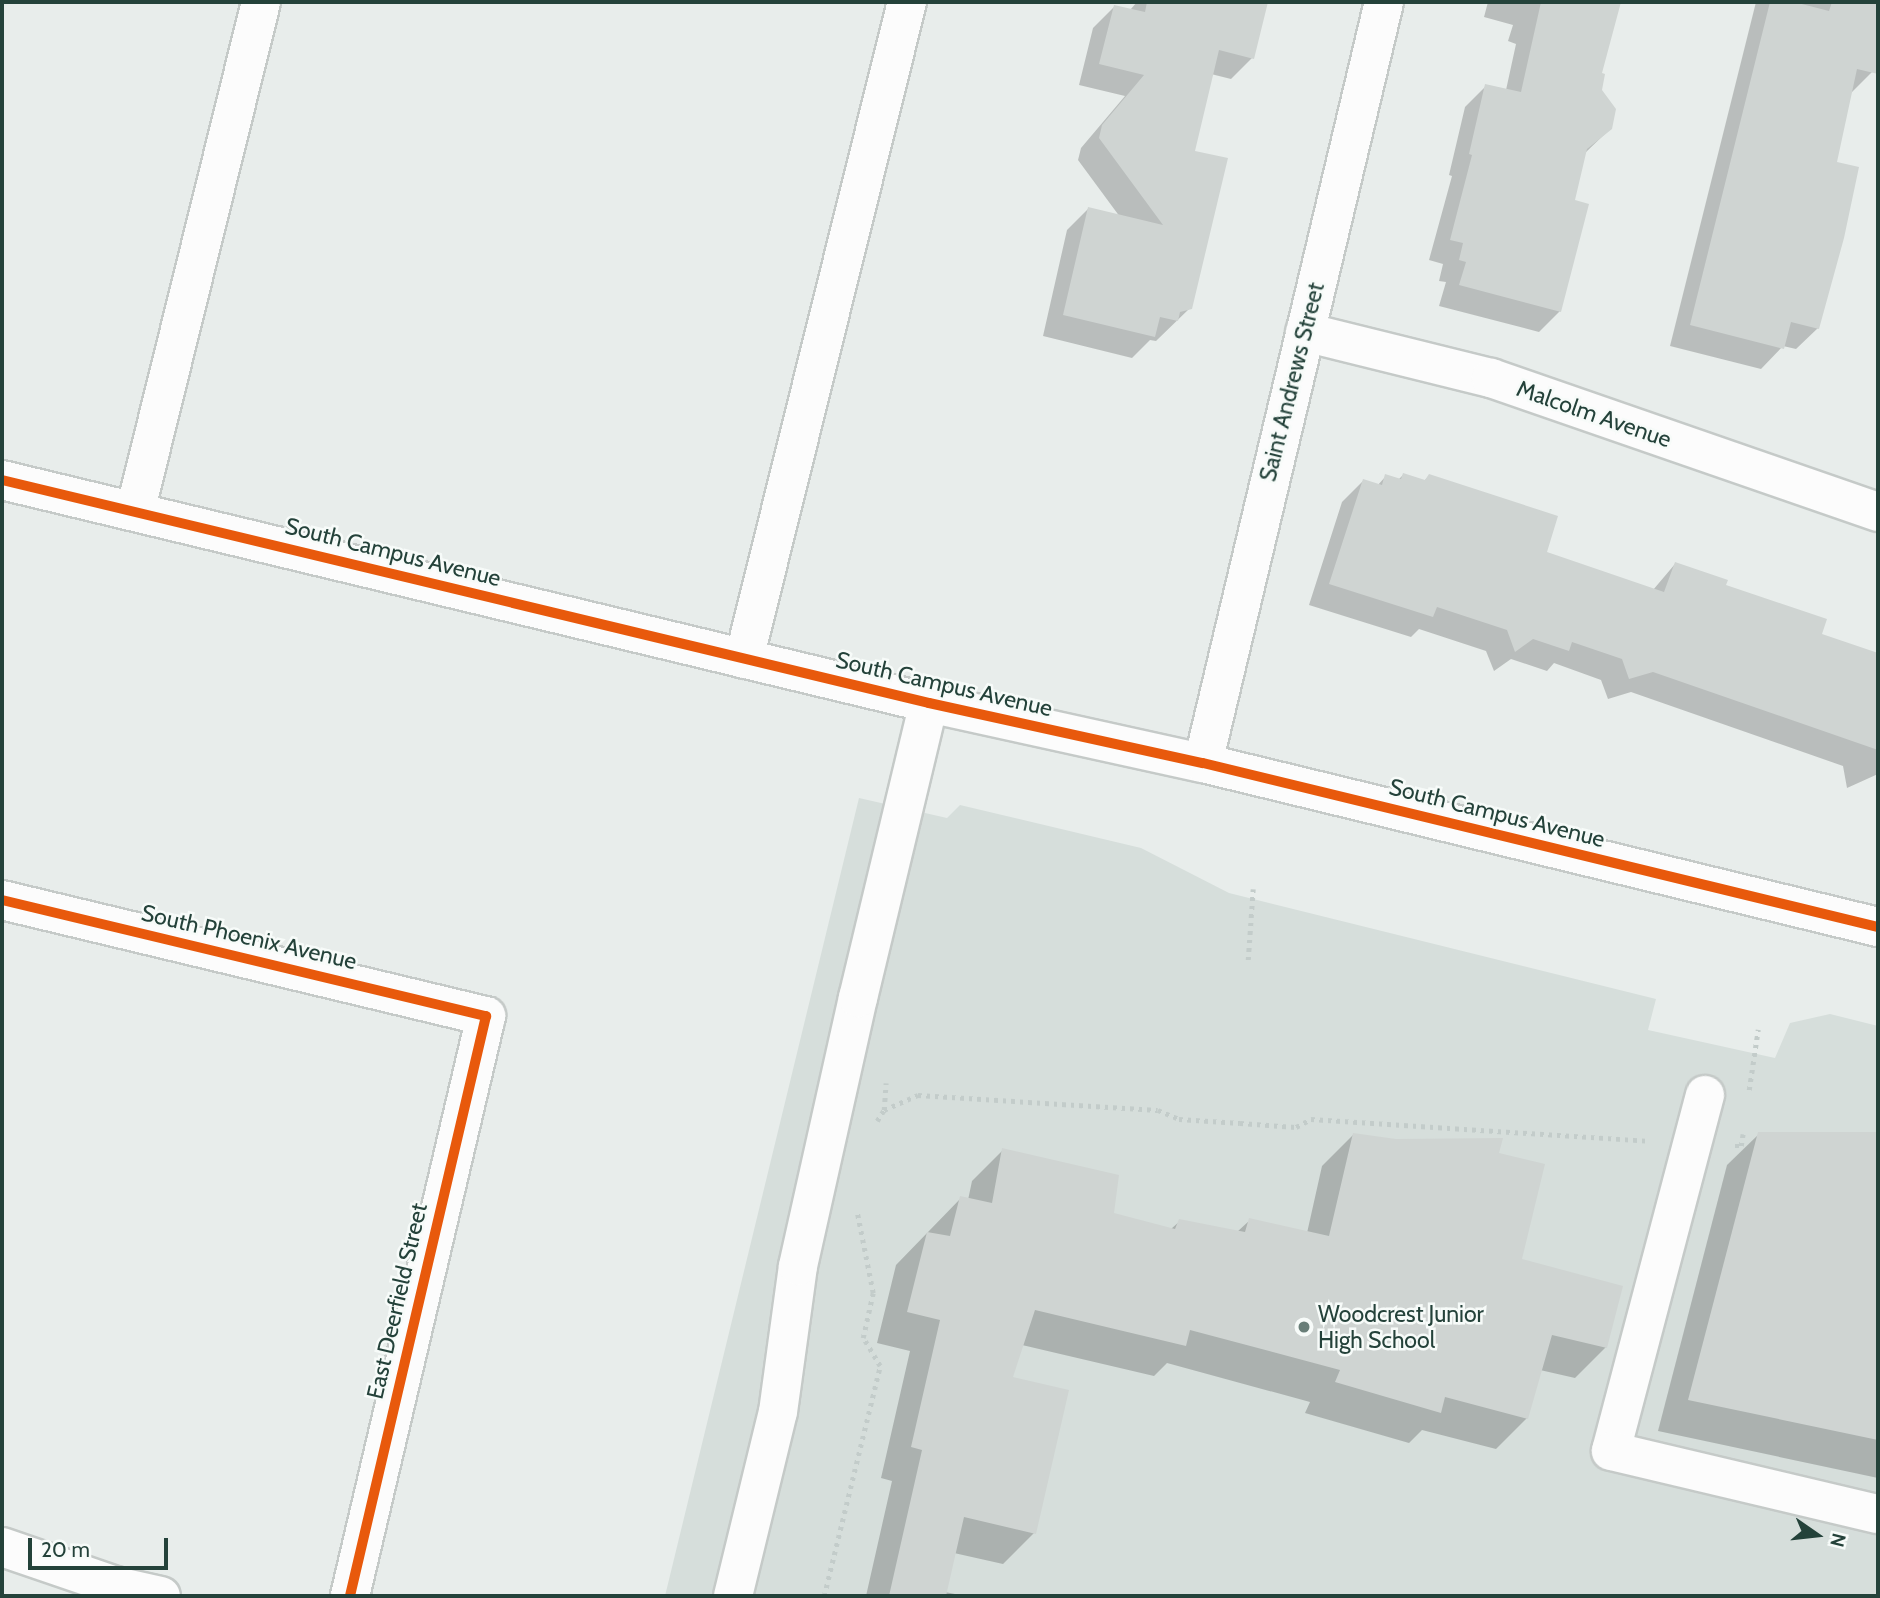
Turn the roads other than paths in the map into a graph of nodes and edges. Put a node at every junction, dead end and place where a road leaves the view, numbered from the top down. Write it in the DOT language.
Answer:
graph roads {
  1 [pos="261,2"];
  2 [pos="907,2"];
  3 [pos="1384,2"];
  4 [pos="1305,332"];
  5 [pos="2,480"];
  6 [pos="135,512"];
  7 [pos="1878,512"];
  8 [pos="744,659"];
  9 [pos="929,703"];
  10 [pos="1203,762"];
  11 [pos="2,900"];
  12 [pos="1878,927"];
  13 [pos="486,1016"];
  14 [pos="1705,1095"];
  15 [pos="1878,1514"];
  16 [pos="2,1547"];
  17 [pos="161,1596"];
  18 [pos="350,1596"];
  19 [pos="733,1596"];
  1 -- 6 [label="street"];
  2 -- 8 [label="street"];
  3 -- 4 [label="street, Saint Andrews Street"];
  4 -- 7 [label="street, Malcolm Avenue"];
  4 -- 10 [label="street, Saint Andrews Street"];
  5 -- 6 [label="street, South Campus Avenue"];
  6 -- 8 [label="street, South Campus Avenue"];
  8 -- 9 [label="street, South Campus Avenue"];
  9 -- 10 [label="street, South Campus Avenue"];
  9 -- 19 [label="street"];
  10 -- 12 [label="street, South Campus Avenue"];
  11 -- 13 [label="street, South Phoenix Avenue"];
  13 -- 18 [label="street, East Deerfield Street"];
  14 -- 15 [label="street"];
  16 -- 17 [label="street"];
}
